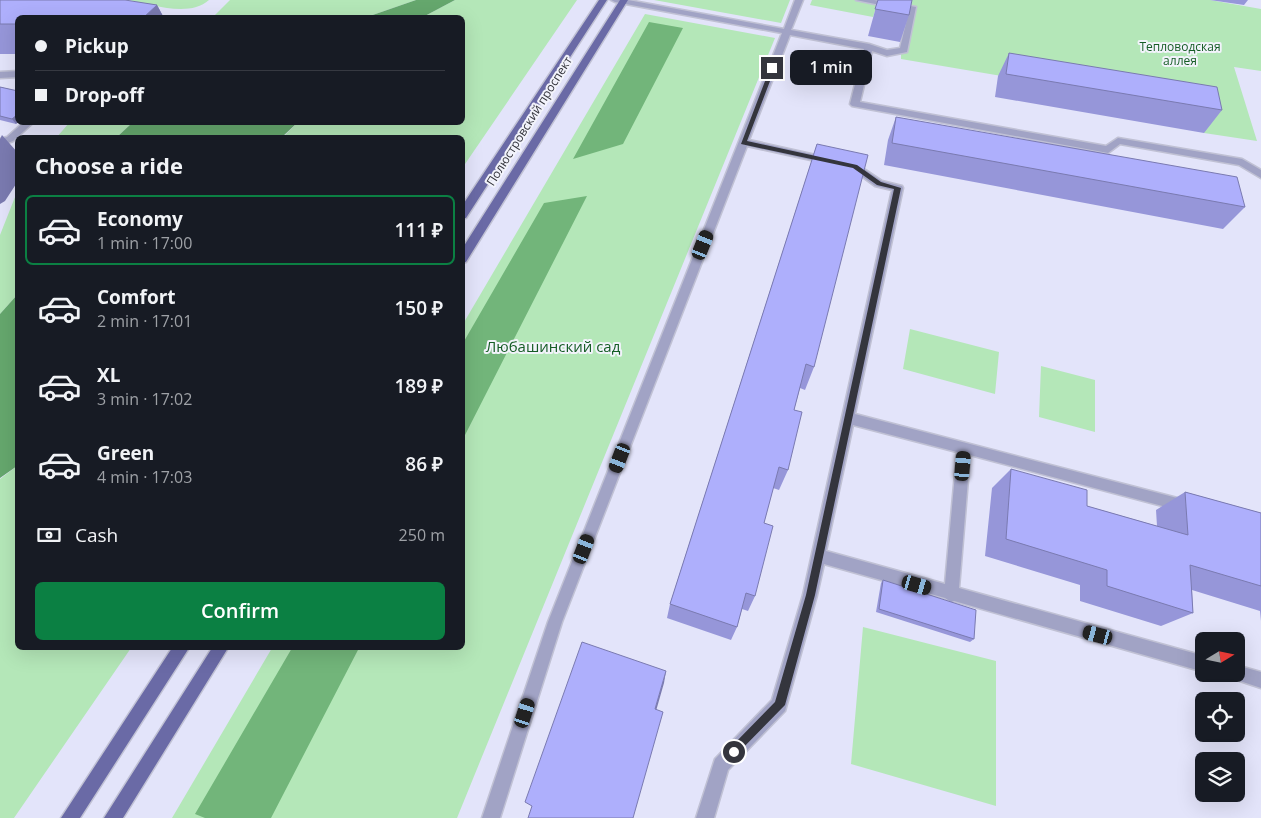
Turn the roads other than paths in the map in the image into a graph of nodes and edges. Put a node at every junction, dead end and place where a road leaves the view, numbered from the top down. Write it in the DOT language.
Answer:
graph roads {
  1 [pos="603,0"];
  2 [pos="621,0"];
  3 [pos="799,0"];
  4 [pos="860,0"];
  5 [pos="787,31"];
  6 [pos="869,47"];
  7 [pos="15,74"];
  8 [pos="0,75"];
  9 [pos="26,125"];
  10 [pos="744,142"];
  11 [pos="0,143"];
  12 [pos="1261,175"];
  13 [pos="465,211"];
  14 [pos="465,254"];
  15 [pos="848,418"];
  16 [pos="964,448"];
  17 [pos="1194,509"];
  18 [pos="819,556"];
  19 [pos="951,595"];
  20 [pos="180,650"];
  21 [pos="219,650"];
  22 [pos="1195,662"];
  23 [pos="1245,676"];
  24 [pos="1261,680"];
  25 [pos="70,818"];
  26 [pos="113,818"];
  27 [pos="491,818"];
  28 [pos="705,818"];
  1 -- 13 [label="main road, Полюстровский проспект"];
  2 -- 5 [label="lane"];
  2 -- 14 [label="main road, Полюстровский проспект"];
  3 -- 5 [label="lane"];
  4 -- 6 [label="lane"];
  5 -- 6 [label="lane"];
  5 -- 10 [label="lane"];
  6 -- 12 [label="lane"];
  7 -- 8 [label="lane"];
  9 -- 11 [label="lane"];
  10 -- 15 [label="lane"];
  10 -- 27 [label="lane"];
  15 -- 16 [label="lane"];
  15 -- 18 [label="lane"];
  16 -- 17 [label="lane"];
  16 -- 19 [label="lane"];
  18 -- 19 [label="lane"];
  18 -- 28 [label="lane"];
  19 -- 22 [label="lane"];
  20 -- 25 [label="main road"];
  21 -- 26 [label="main road"];
  23 -- 24 [label="lane"];
}
